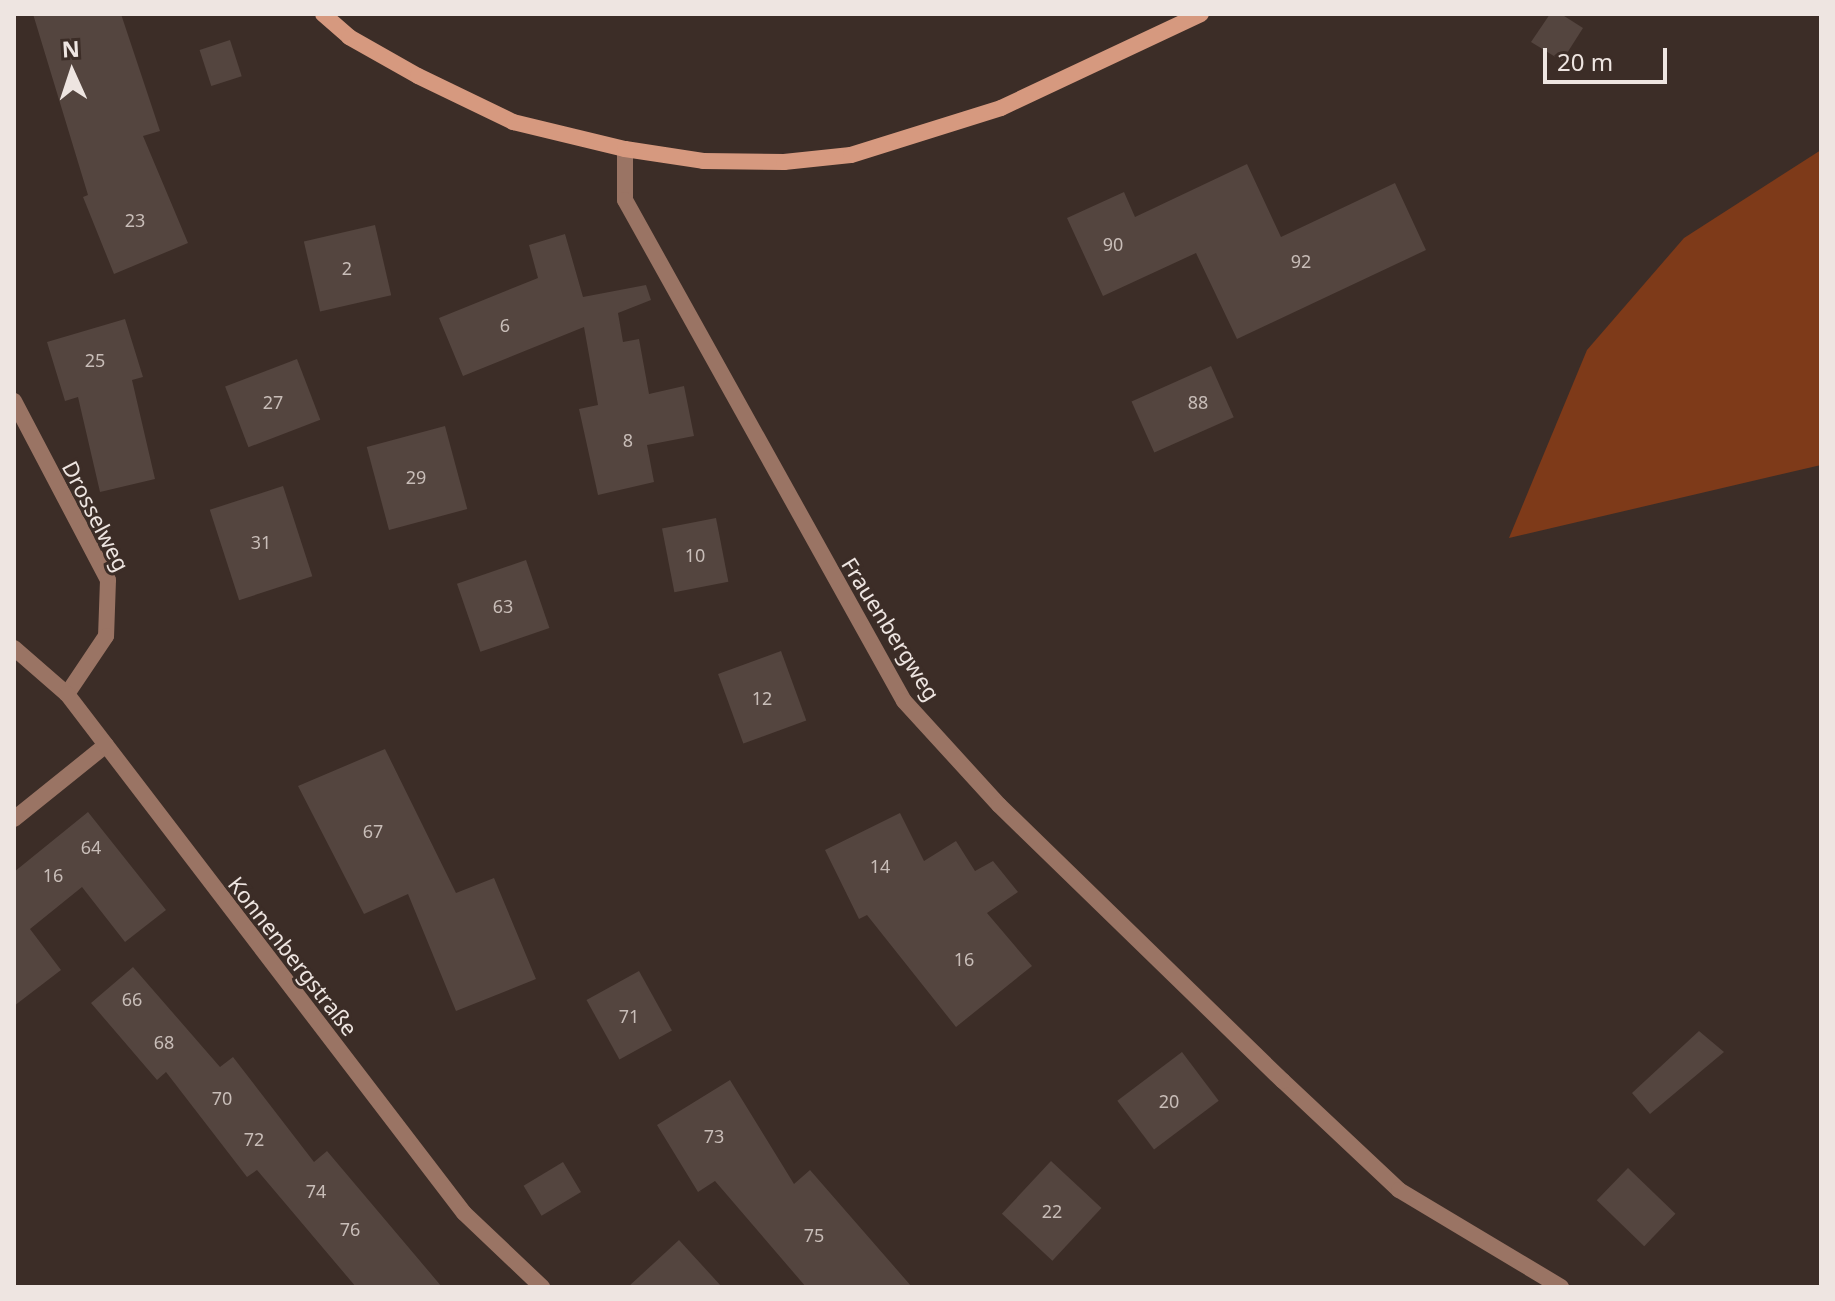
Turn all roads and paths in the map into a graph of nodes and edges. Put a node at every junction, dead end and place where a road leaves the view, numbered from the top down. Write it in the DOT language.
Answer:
graph roads {
  1 [pos="323,14"];
  2 [pos="1201,14"];
  3 [pos="625,149"];
  4 [pos="14,401"];
  5 [pos="14,648"];
  6 [pos="67,694"];
  7 [pos="106,745"];
  8 [pos="14,819"];
  9 [pos="542,1287"];
  10 [pos="1561,1287"];
  1 -- 3 [label="main road"];
  2 -- 3 [label="main road"];
  3 -- 10 [label="street, Frauenbergweg"];
  4 -- 6 [label="street, Drosselweg"];
  5 -- 6 [label="street, Konnenbergstraße"];
  6 -- 7 [label="street, Konnenbergstraße"];
  7 -- 8 [label="street"];
  7 -- 9 [label="street, Konnenbergstraße"];
}
